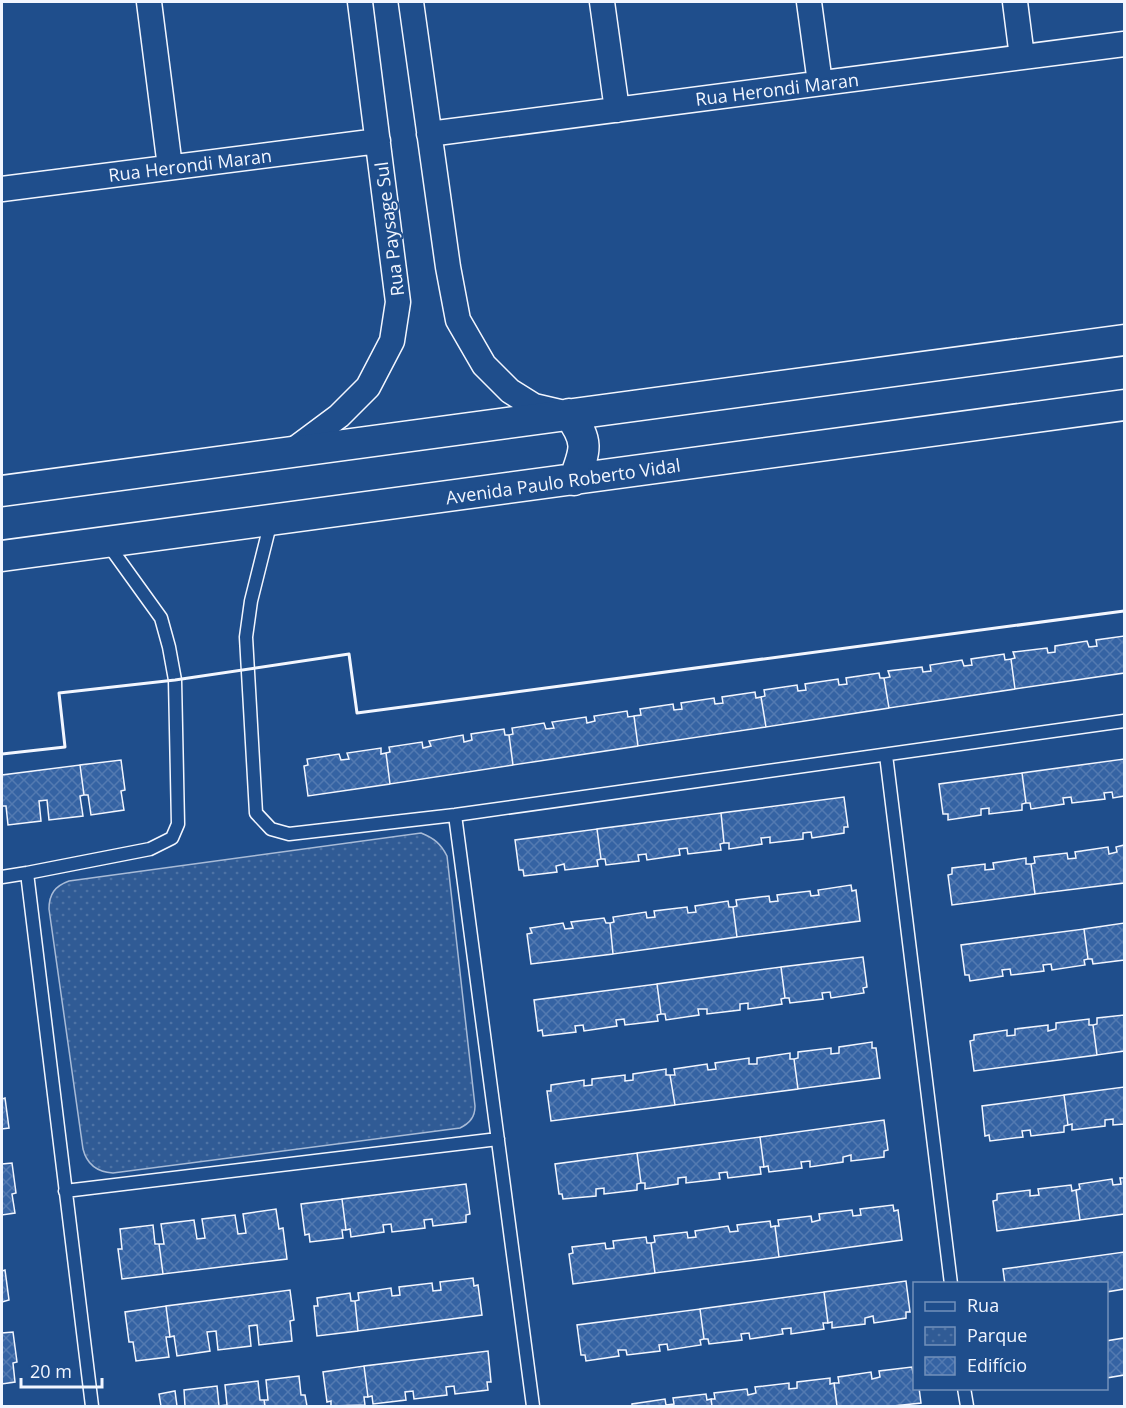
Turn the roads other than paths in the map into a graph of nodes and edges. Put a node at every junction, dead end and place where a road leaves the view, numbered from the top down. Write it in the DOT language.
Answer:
graph roads {
  1 [pos="148,2"];
  2 [pos="360,2"];
  3 [pos="411,2"];
  4 [pos="602,2"];
  5 [pos="809,2"];
  6 [pos="1015,2"];
  7 [pos="1125,44"];
  8 [pos="1022,57"];
  9 [pos="820,83"];
  10 [pos="617,110"];
  11 [pos="429,134"];
  12 [pos="378,141"];
  13 [pos="170,168"];
  14 [pos="2,189"];
  15 [pos="1125,340"];
  16 [pos="1125,405"];
  17 [pos="569,414"];
  18 [pos="292,451"];
  19 [pos="574,480"];
  20 [pos="2,490"];
  21 [pos="271,520"];
  22 [pos="106,542"];
  23 [pos="2,556"];
  24 [pos="1125,721"];
  25 [pos="886,755"];
  26 [pos="455,815"];
  27 [pos="27,873"];
  28 [pos="2,876"];
  29 [pos="498,1139"];
  30 [pos="65,1191"];
  31 [pos="951,1282"];
  32 [pos="964,1390"];
  33 [pos="92,1407"];
  34 [pos="533,1407"];
  35 [pos="967,1407"];
  1 -- 13 [label="street"];
  2 -- 12 [label="street, Rua Paysage Sul"];
  3 -- 11 [label="street"];
  4 -- 10 [label="street"];
  5 -- 9 [label="street"];
  6 -- 8 [label="street"];
  7 -- 8 [label="street, Rua Herondi Maran"];
  8 -- 9 [label="street, Rua Herondi Maran"];
  9 -- 10 [label="street, Rua Herondi Maran"];
  10 -- 11 [label="street, Rua Herondi Maran"];
  11 -- 17 [label="street"];
  12 -- 13 [label="street, Rua Herondi Maran"];
  12 -- 18 [label="street, Rua Paysage Sul"];
  13 -- 14 [label="street, Rua Herondi Maran"];
  15 -- 17 [label="street"];
  16 -- 19 [label="street, Avenida Paulo Roberto Vidal"];
  17 -- 18 [label="street"];
  17 -- 19 [label="street"];
  18 -- 20 [label="street"];
  19 -- 21 [label="street, Avenida Paulo Roberto Vidal"];
  21 -- 22 [label="street, Avenida Paulo Roberto Vidal"];
  21 -- 26 [label="lane"];
  22 -- 23 [label="street, Avenida Paulo Roberto Vidal"];
  22 -- 27 [label="lane"];
  24 -- 25 [label="lane"];
  25 -- 26 [label="lane"];
  25 -- 31 [label="lane"];
  26 -- 29 [label="lane"];
  27 -- 28 [label="lane"];
  27 -- 30 [label="lane"];
  29 -- 30 [label="lane"];
  29 -- 34 [label="lane"];
  30 -- 33 [label="lane"];
  32 -- 35 [label="lane"];
}
